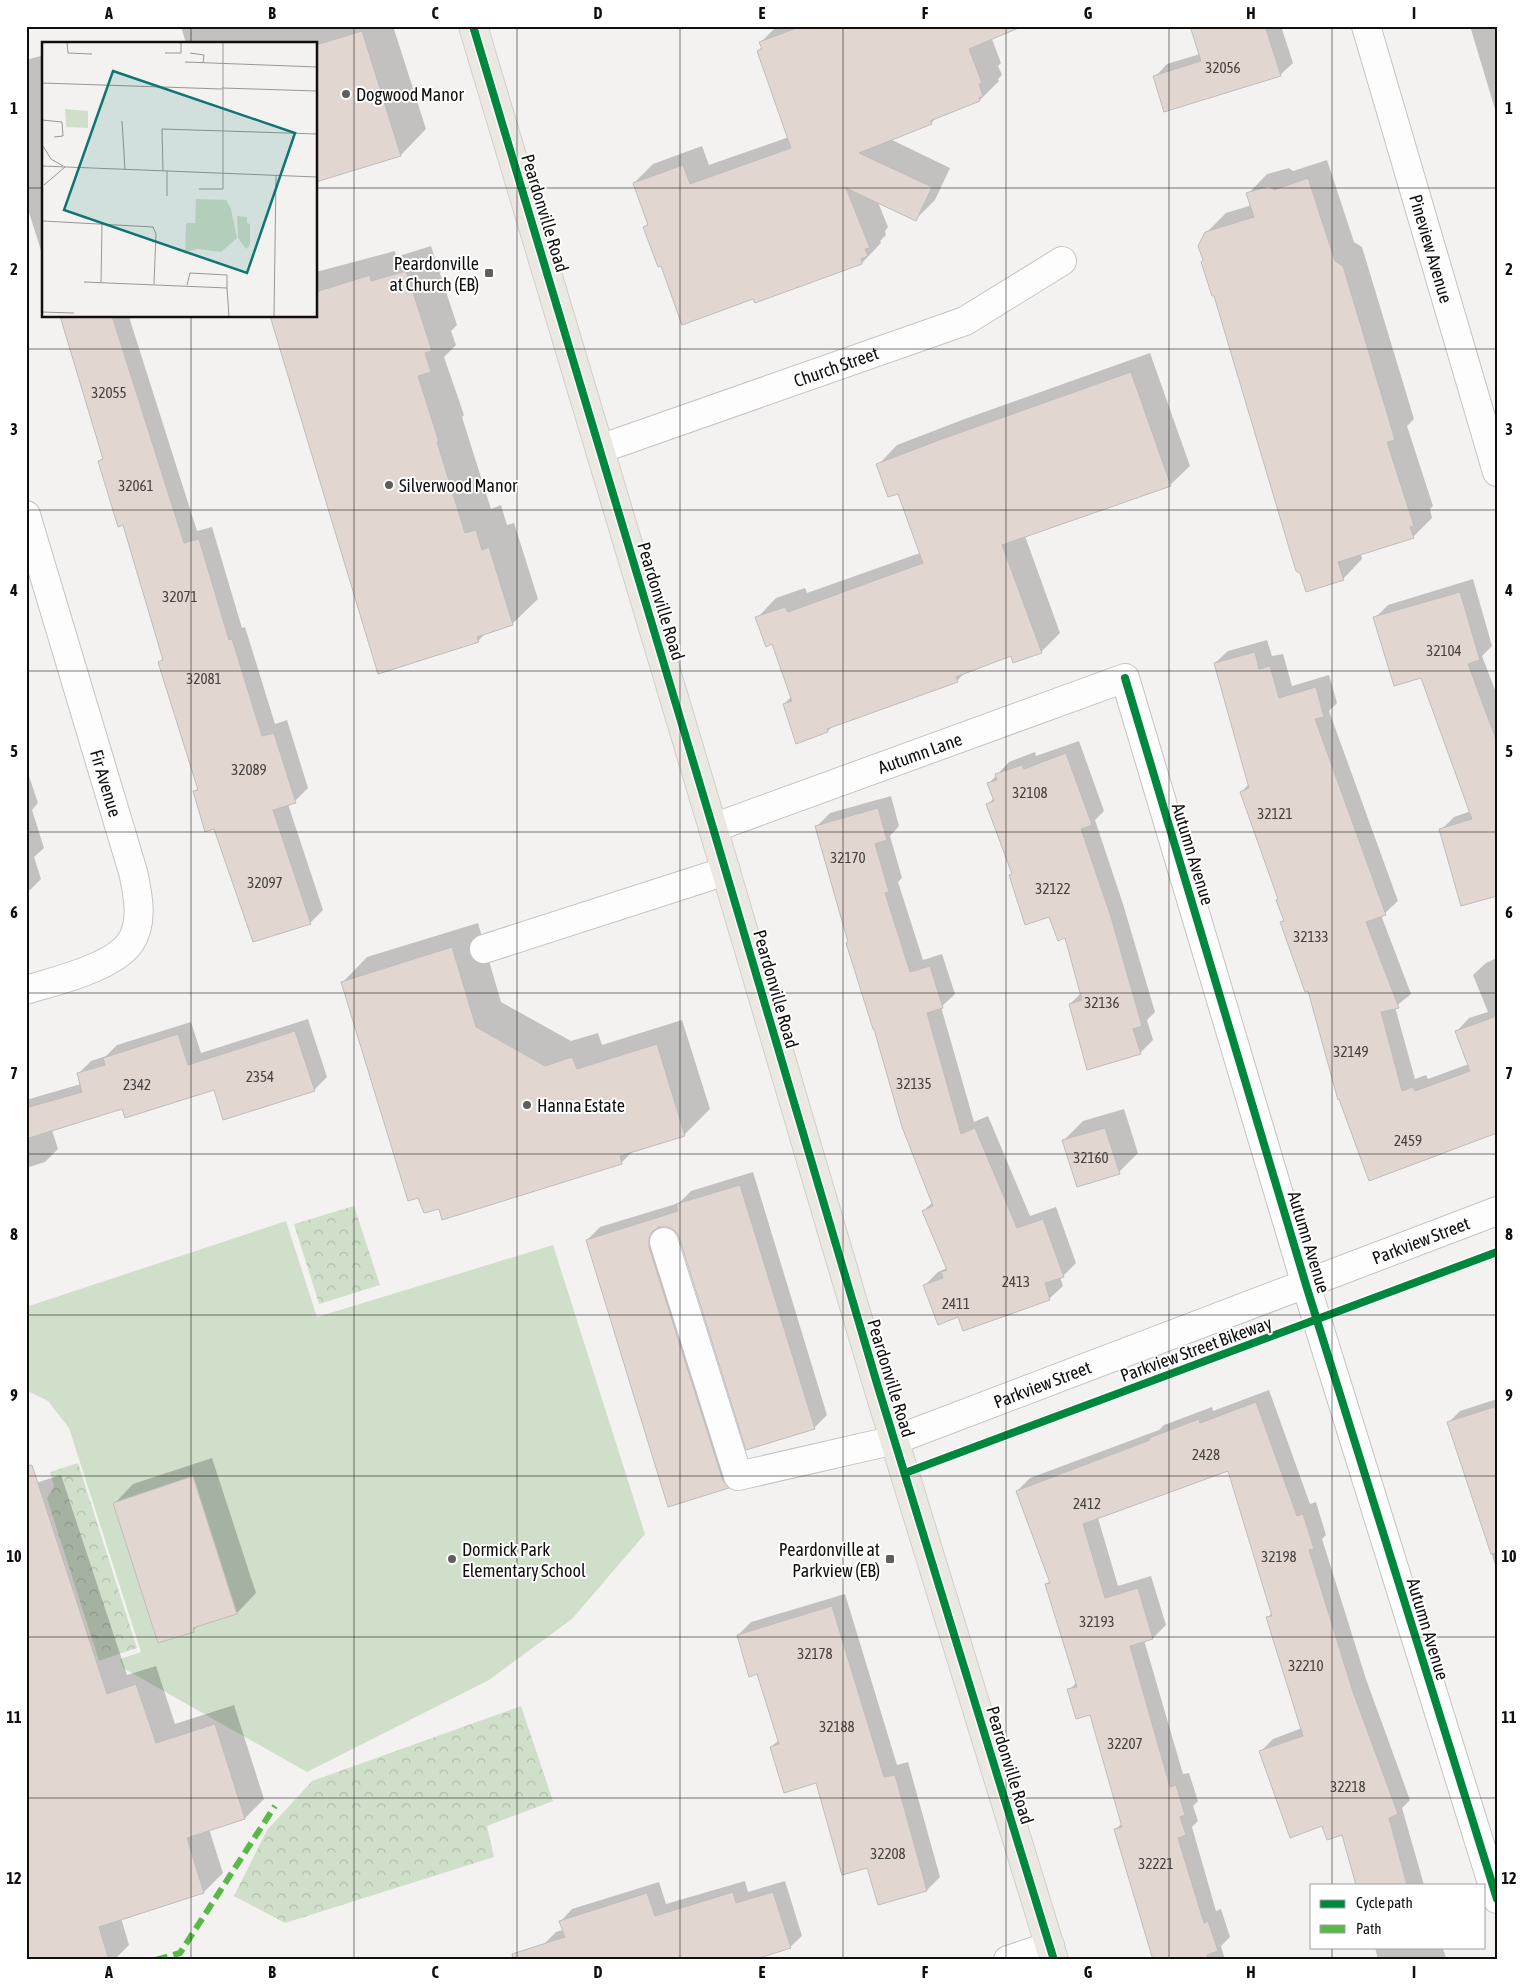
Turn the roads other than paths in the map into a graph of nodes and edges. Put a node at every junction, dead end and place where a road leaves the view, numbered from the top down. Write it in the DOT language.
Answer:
graph roads {
  1 [pos="474,26"];
  2 [pos="1366,26"];
  3 [pos="1062,261"];
  4 [pos="600,449"];
  5 [pos="1497,472"];
  6 [pos="26,515"];
  7 [pos="1125,678"];
  8 [pos="713,828"];
  9 [pos="726,871"];
  10 [pos="484,949"];
  11 [pos="26,990"];
  12 [pos="1497,1211"];
  13 [pos="664,1242"];
  14 [pos="1306,1285"];
  15 [pos="895,1440"];
  16 [pos="1497,1899"];
  17 [pos="1052,1953"];
  18 [pos="1008,1960"];
  1 -- 4 [label="main road, Peardonville Road"];
  2 -- 5 [label="street, Pineview Avenue"];
  3 -- 4 [label="street, Church Street"];
  4 -- 8 [label="main road, Peardonville Road"];
  6 -- 11 [label="street, Fir Avenue"];
  7 -- 8 [label="street, Autumn Lane"];
  7 -- 14 [label="street, Autumn Avenue"];
  8 -- 9 [label="main road, Peardonville Road"];
  9 -- 10 [label="street"];
  9 -- 15 [label="main road, Peardonville Road"];
  12 -- 14 [label="street, Parkview Street"];
  13 -- 15 [label="street, Parkview Street"];
  14 -- 15 [label="street, Parkview Street"];
  14 -- 16 [label="street, Autumn Avenue"];
  15 -- 17 [label="main road, Peardonville Road"];
  17 -- 18 [label="street"];
}
